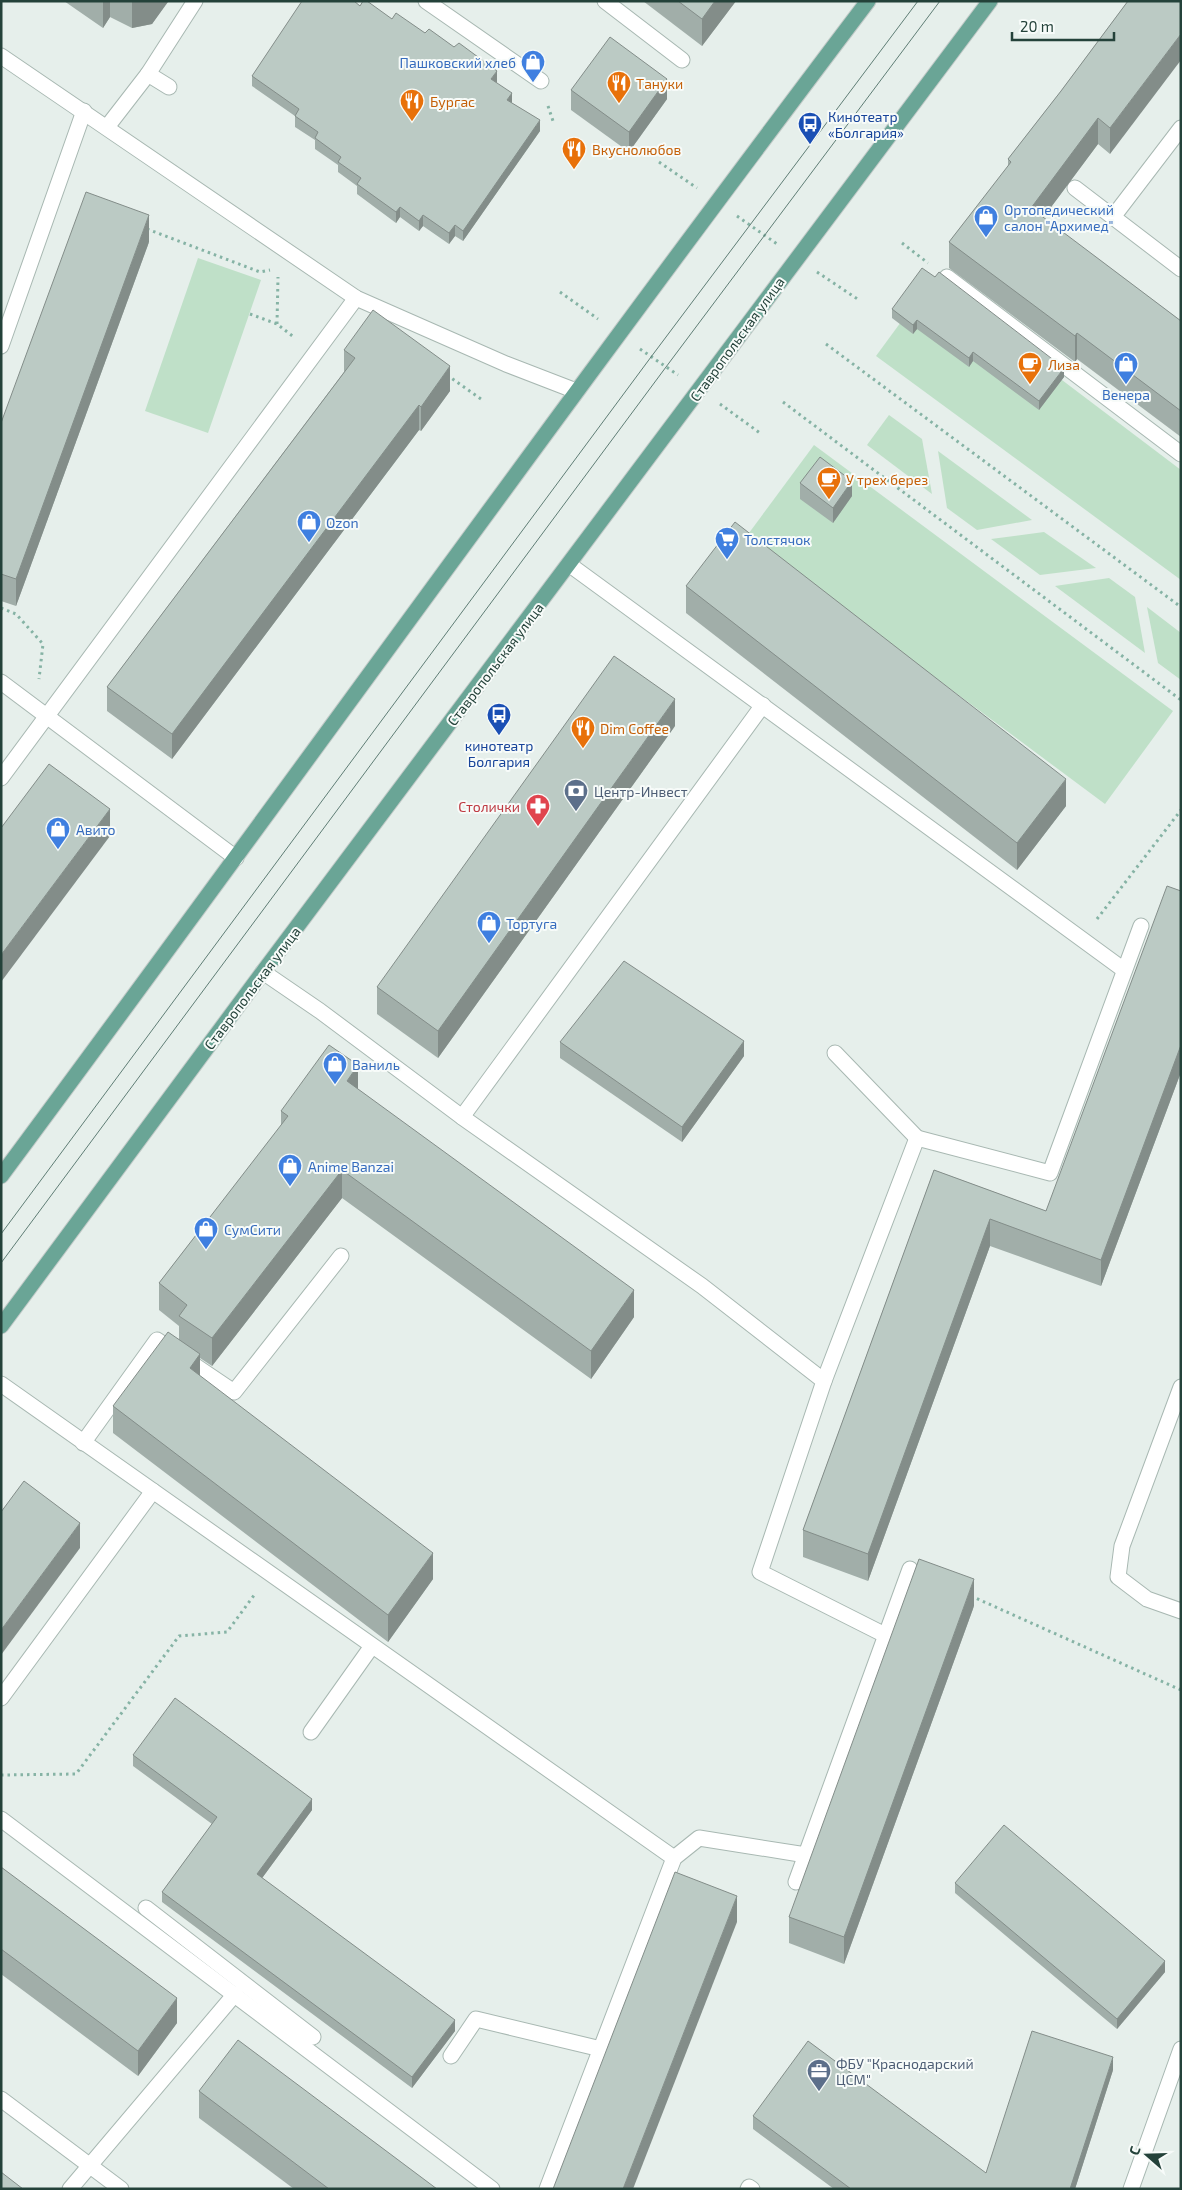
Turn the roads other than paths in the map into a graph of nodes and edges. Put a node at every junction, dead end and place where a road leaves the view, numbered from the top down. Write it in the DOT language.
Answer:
graph roads {
  1 [pos="195,1"];
  2 [pos="426,1"];
  3 [pos="605,1"];
  4 [pos="868,1"];
  5 [pos="990,1"];
  6 [pos="1,56"];
  7 [pos="682,60"];
  8 [pos="148,74"];
  9 [pos="541,81"];
  10 [pos="168,87"];
  11 [pos="84,112"];
  12 [pos="107,127"];
  13 [pos="1181,128"];
  14 [pos="1075,188"];
  15 [pos="1113,217"];
  16 [pos="1178,260"];
  17 [pos="947,277"];
  18 [pos="356,298"];
  19 [pos="1,346"];
  20 [pos="576,391"];
  21 [pos="1181,454"];
  22 [pos="570,565"];
  23 [pos="1,682"];
  24 [pos="763,705"];
  25 [pos="41,711"];
  26 [pos="1,778"];
  27 [pos="236,858"];
  28 [pos="1141,926"];
  29 [pos="1124,970"];
  30 [pos="263,972"];
  31 [pos="835,1053"];
  32 [pos="462,1117"];
  33 [pos="917,1138"];
  34 [pos="1,1176"];
  35 [pos="341,1256"];
  36 [pos="1,1326"];
  37 [pos="824,1381"];
  38 [pos="1,1384"];
  39 [pos="1181,1388"];
  40 [pos="84,1442"];
  41 [pos="153,1492"];
  42 [pos="910,1569"];
  43 [pos="1181,1612"];
  44 [pos="885,1635"];
  45 [pos="372,1646"];
  46 [pos="1,1698"];
  47 [pos="311,1732"];
  48 [pos="1,1819"];
  49 [pos="806,1855"];
  50 [pos="674,1858"];
  51 [pos="796,1882"];
  52 [pos="146,1908"];
  53 [pos="235,1994"];
  54 [pos="313,2036"];
  55 [pos="601,2049"];
  56 [pos="1181,2049"];
  57 [pos="451,2056"];
  58 [pos="1175,2085"];
  59 [pos="1,2099"];
  60 [pos="90,2164"];
  61 [pos="70,2189"];
  62 [pos="121,2189"];
  63 [pos="492,2189"];
  64 [pos="547,2189"];
  65 [pos="748,2189"];
  66 [pos="752,2189"];
  67 [pos="1131,2189"];
  1 -- 8 [label="street"];
  2 -- 9 [label="street"];
  3 -- 7 [label="street"];
  4 -- 20 [label="main road"];
  5 -- 22 [label="main road, Ставропольская улица"];
  6 -- 11 [label="street"];
  8 -- 10 [label="street"];
  8 -- 12 [label="street"];
  11 -- 12 [label="street"];
  11 -- 19 [label="street"];
  12 -- 18 [label="street"];
  13 -- 15 [label="street"];
  14 -- 15 [label="street"];
  15 -- 16 [label="street"];
  17 -- 21 [label="street"];
  18 -- 20 [label="street"];
  18 -- 25 [label="street"];
  20 -- 27 [label="main road"];
  22 -- 24 [label="street"];
  22 -- 30 [label="main road, Ставропольская улица"];
  23 -- 25 [label="street"];
  24 -- 29 [label="street"];
  24 -- 32 [label="street"];
  25 -- 26 [label="street"];
  25 -- 27 [label="street"];
  27 -- 34 [label="main road"];
  28 -- 29 [label="street"];
  29 -- 33 [label="street"];
  30 -- 32 [label="street"];
  30 -- 36 [label="main road, Ставропольская улица"];
  31 -- 33 [label="street"];
  32 -- 37 [label="street"];
  33 -- 37 [label="street"];
  35 -- 40 [label="street"];
  37 -- 44 [label="street"];
  38 -- 40 [label="street"];
  39 -- 43 [label="street"];
  40 -- 41 [label="street"];
  41 -- 45 [label="street"];
  41 -- 46 [label="street"];
  42 -- 44 [label="street"];
  44 -- 49 [label="street"];
  45 -- 47 [label="street"];
  45 -- 50 [label="street"];
  48 -- 53 [label="street"];
  49 -- 50 [label="street"];
  49 -- 51 [label="street"];
  50 -- 55 [label="street"];
  52 -- 54 [label="street"];
  53 -- 60 [label="street"];
  53 -- 63 [label="street"];
  55 -- 57 [label="street"];
  55 -- 64 [label="street"];
  56 -- 58 [label="street"];
  58 -- 67 [label="street"];
  59 -- 60 [label="street"];
  60 -- 61 [label="street"];
  60 -- 62 [label="street"];
  65 -- 66 [label="street"];
}
